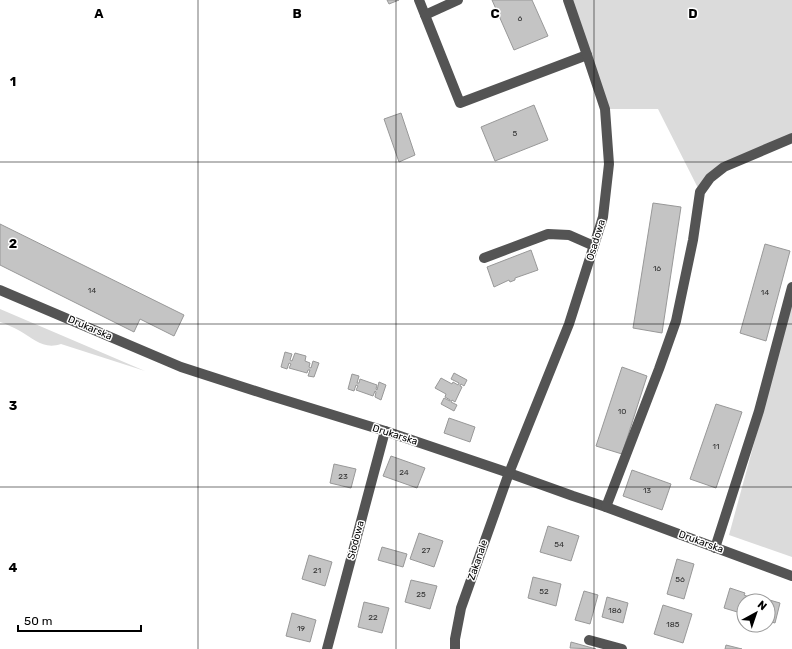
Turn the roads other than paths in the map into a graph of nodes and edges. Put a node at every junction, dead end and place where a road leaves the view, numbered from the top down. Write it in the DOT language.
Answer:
graph roads {
  1 [pos="419,0"];
  2 [pos="458,0"];
  3 [pos="568,0"];
  4 [pos="425,14"];
  5 [pos="587,54"];
  6 [pos="792,138"];
  7 [pos="594,246"];
  8 [pos="484,258"];
  9 [pos="792,287"];
  10 [pos="0,290"];
  11 [pos="385,431"];
  12 [pos="509,473"];
  13 [pos="606,507"];
  14 [pos="715,548"];
  15 [pos="792,576"];
  16 [pos="589,640"];
  17 [pos="327,649"];
  18 [pos="455,649"];
  19 [pos="622,649"];
  1 -- 4 [label="street"];
  2 -- 4 [label="street"];
  3 -- 5 [label="street, Osadowa"];
  4 -- 5 [label="street"];
  5 -- 7 [label="street, Osadowa"];
  6 -- 13 [label="street"];
  7 -- 8 [label="street"];
  7 -- 12 [label="street, Osadowa"];
  9 -- 14 [label="street"];
  10 -- 11 [label="street, Drukarska"];
  11 -- 12 [label="street, Drukarska"];
  11 -- 17 [label="street, Słodowa"];
  12 -- 13 [label="street, Drukarska"];
  12 -- 18 [label="street, Zakanale"];
  13 -- 14 [label="street, Drukarska"];
  14 -- 15 [label="street, Drukarska"];
  16 -- 19 [label="street"];
}
